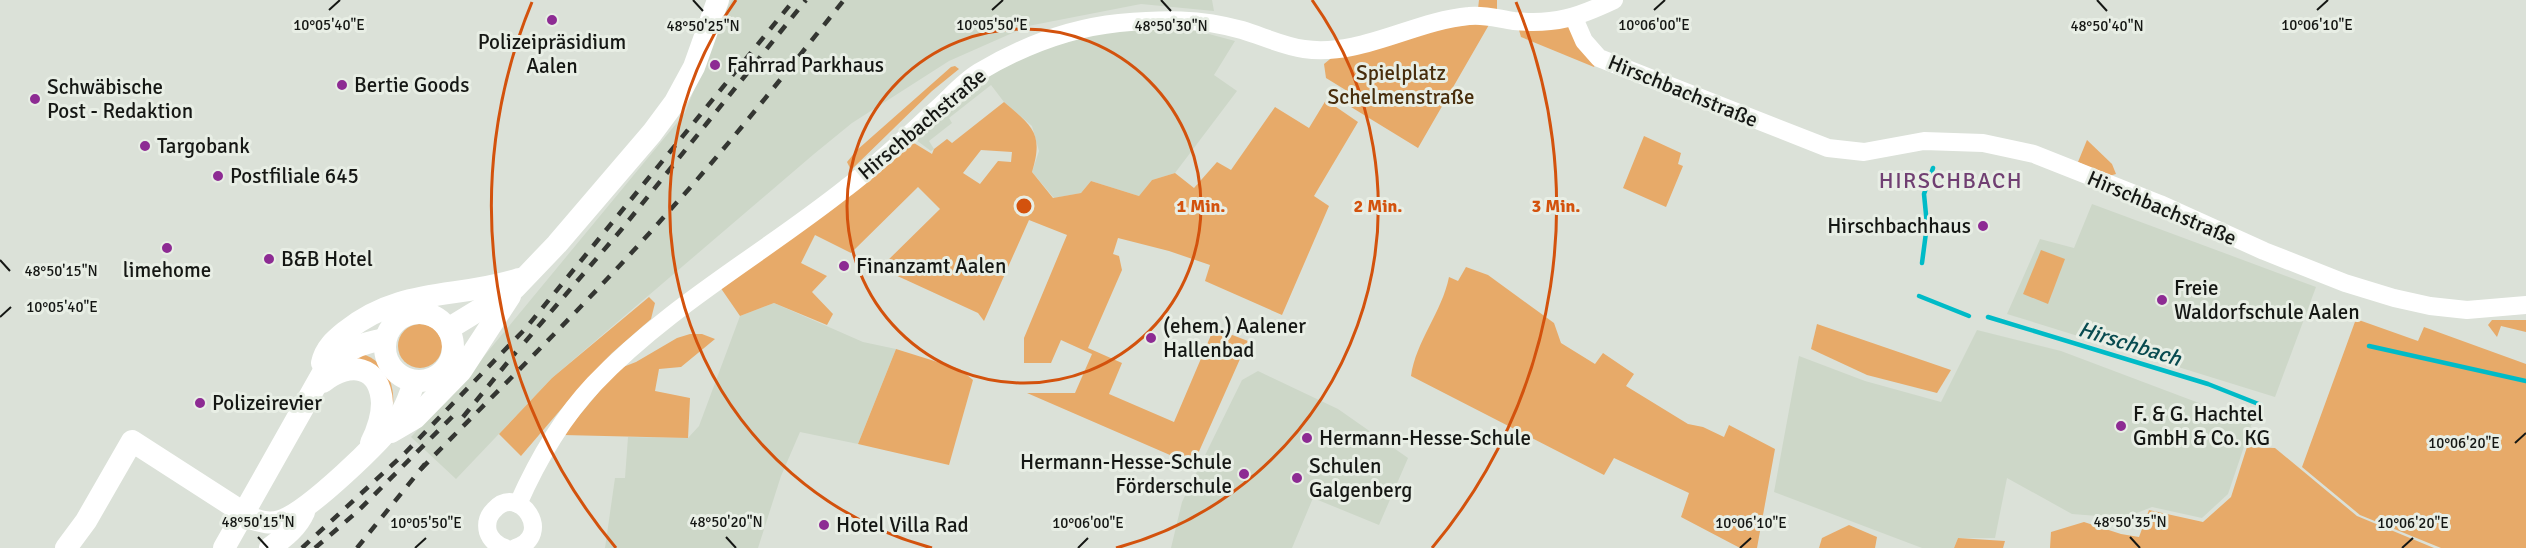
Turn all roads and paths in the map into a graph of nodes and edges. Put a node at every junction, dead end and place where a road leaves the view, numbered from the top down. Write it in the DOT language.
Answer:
graph roads {
  1 [pos="718,0"];
  2 [pos="1614,0"];
  3 [pos="1574,18"];
  4 [pos="519,283"];
  5 [pos="2526,305"];
  6 [pos="448,328"];
  7 [pos="385,339"];
  8 [pos="415,381"];
  9 [pos="313,391"];
  10 [pos="384,434"];
  11 [pos="368,450"];
  12 [pos="518,504"];
  13 [pos="308,505"];
  14 [pos="504,547"];
  15 [pos="66,548"];
  16 [pos="224,548"];
  17 [pos="270,548"];
  1 -- 4 [label="main road"];
  2 -- 3 [label="street"];
  3 -- 5 [label="street, Hirschbachstraße"];
  3 -- 12 [label="street, Hirschbachstraße"];
  4 -- 6 [label="main road"];
  4 -- 9 [label="main road"];
  4 -- 10 [label="main road"];
  6 -- 7 [label="main road"];
  6 -- 8 [label="main road"];
  7 -- 8 [label="main road"];
  7 -- 9 [label="main road"];
  8 -- 10 [label="main road"];
  9 -- 11 [label="main road"];
  9 -- 16 [label="main road"];
  10 -- 11 [label="main road"];
  11 -- 13 [label="main road"];
  12 -- 14 [label="street"];
  12 -- 14 [label="street"];
  13 -- 15 [label="main road"];
  13 -- 17 [label="main road"];
}
